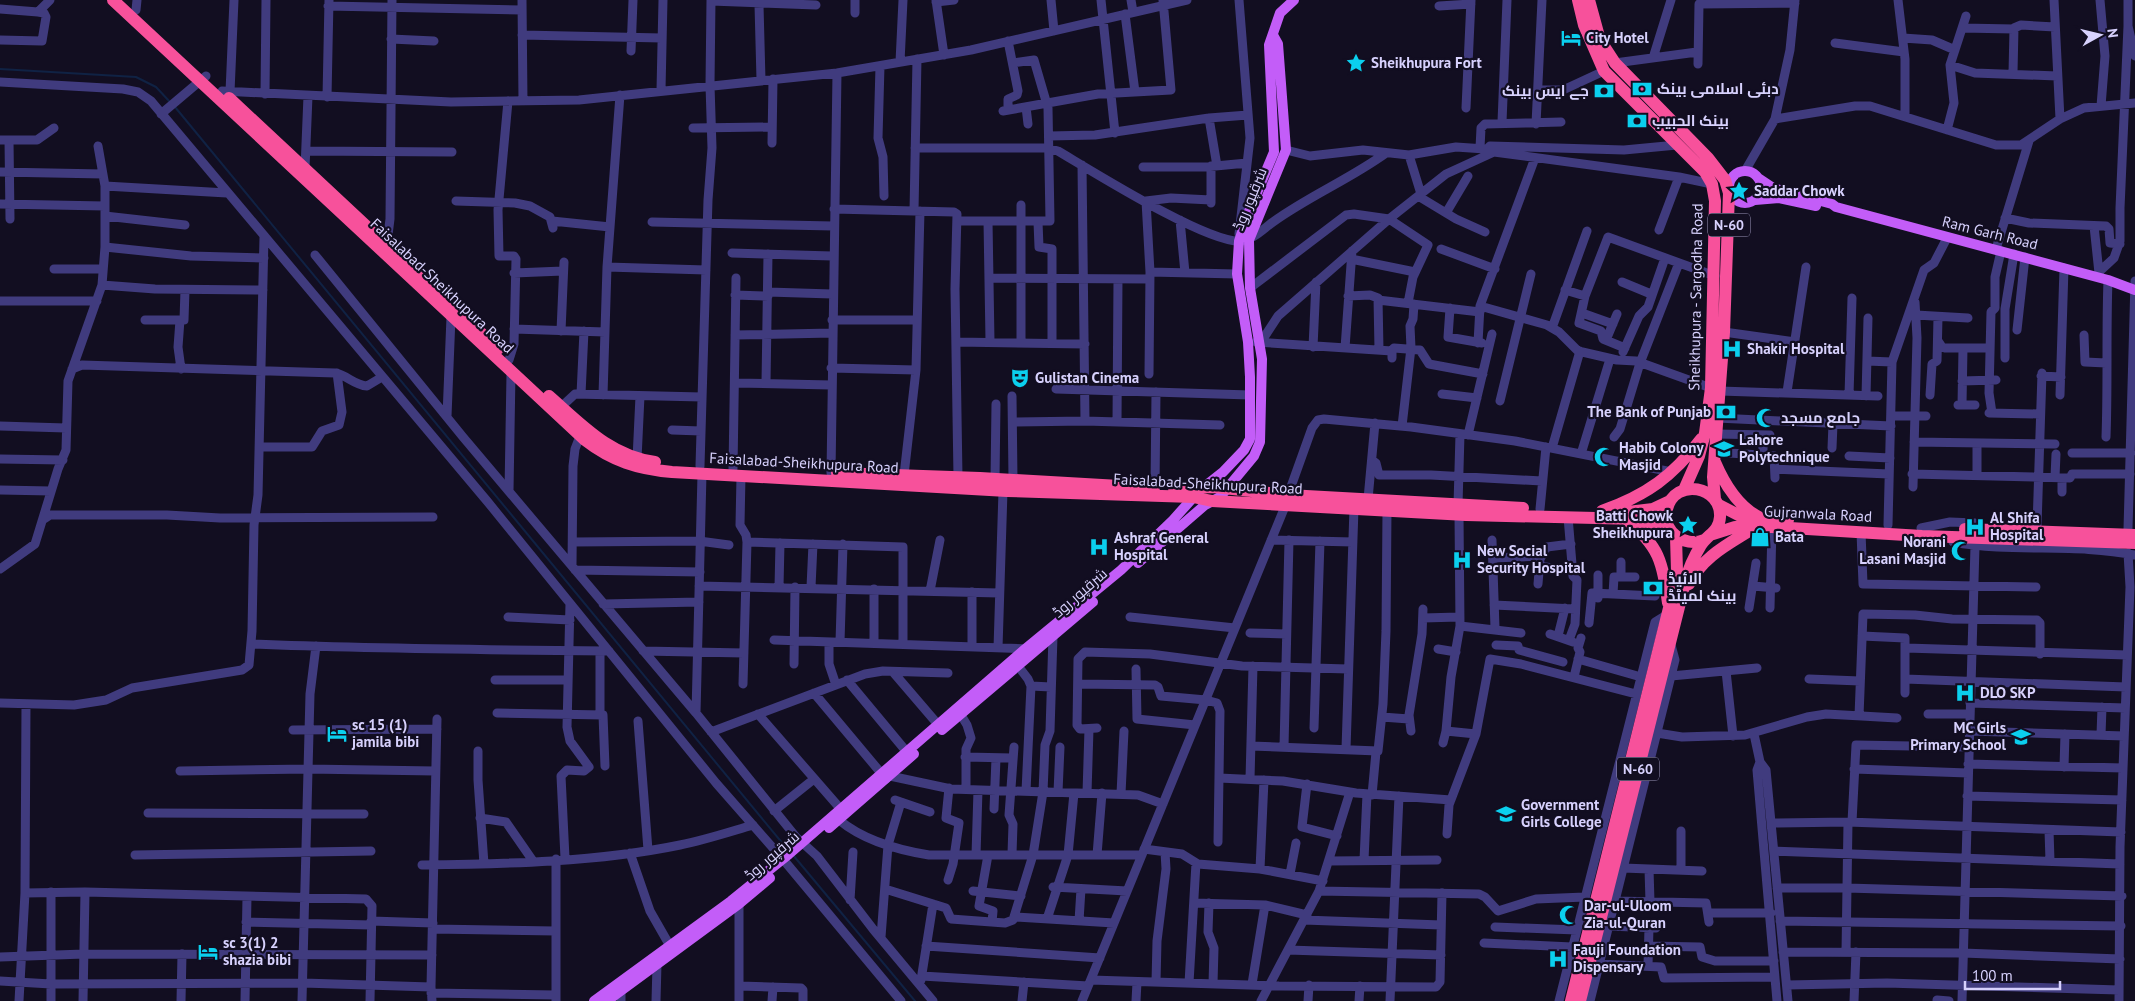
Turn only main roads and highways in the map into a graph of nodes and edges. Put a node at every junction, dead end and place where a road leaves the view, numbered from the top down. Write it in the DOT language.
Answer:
graph roads {
  1 [pos="114,0"];
  2 [pos="126,0"];
  3 [pos="1294,0"];
  4 [pos="1578,0"];
  5 [pos="1589,0"];
  6 [pos="136,5"];
  7 [pos="1273,35"];
  8 [pos="203,79"];
  9 [pos="1711,162"];
  10 [pos="1697,164"];
  11 [pos="1758,178"];
  12 [pos="1714,179"];
  13 [pos="1729,193"];
  14 [pos="1754,200"];
  15 [pos="1836,207"];
  16 [pos="1244,241"];
  17 [pos="2135,290"];
  18 [pos="524,379"];
  19 [pos="1715,390"];
  20 [pos="1711,434"];
  21 [pos="1255,440"];
  22 [pos="1715,457"];
  23 [pos="701,470"];
  24 [pos="737,472"];
  25 [pos="1203,488"];
  26 [pos="1225,488"];
  27 [pos="1684,490"];
  28 [pos="1193,497"];
  29 [pos="1287,499"];
  30 [pos="1212,501"];
  31 [pos="1670,501"];
  32 [pos="1717,502"];
  33 [pos="1459,510"];
  34 [pos="1602,511"];
  35 [pos="1626,519"];
  36 [pos="1758,523"];
  37 [pos="2133,531"];
  38 [pos="1921,532"];
  39 [pos="1673,533"];
  40 [pos="1709,537"];
  41 [pos="2133,551"];
  42 [pos="1671,612"];
  43 [pos="941,727"];
  44 [pos="788,859"];
  45 [pos="621,996"];
  46 [pos="594,1001"];
  47 [pos="607,1001"];
  48 [pos="1571,1001"];
  49 [pos="1580,1001"];
  1 -- 8 [label="highway, Faisalabad-Sheikhupura Road"];
  2 -- 6 [label="highway, Faisalabad-Sheikhupura Road"];
  3 -- 7 [label="main road, شرقپور روڈ"];
  4 -- 10 [label="highway, Sheikhupura - Sargodha Road / N-60"];
  5 -- 9 [label="highway, Sheikhupura - Sargodha Road / N-60"];
  6 -- 8 [label="highway, Faisalabad-Sheikhupura Road"];
  7 -- 16 [label="main road, شرقپور روڈ"];
  7 -- 16 [label="main road, شرقپور روڈ"];
  8 -- 18 [label="highway, Faisalabad-Sheikhupura Road"];
  8 -- 18 [label="highway, Faisalabad-Sheikhupura Road"];
  9 -- 10 [label="highway"];
  9 -- 12 [label="highway, Sheikhupura - Sargodha Road / N-60"];
  10 -- 12 [label="highway, Sheikhupura - Sargodha Road / N-60"];
  11 -- 13 [label="main road"];
  11 -- 14 [label="main road"];
  11 -- 15 [label="main road, Ram Garh Road"];
  12 -- 13 [label="highway, Sheikhupura - Sargodha Road / N-60"];
  12 -- 19 [label="highway, Sheikhupura - Sargodha Road / N-60"];
  13 -- 14 [label="main road"];
  13 -- 19 [label="highway, Sheikhupura - Sargodha Road / N-60"];
  14 -- 15 [label="main road, Ram Garh Road"];
  15 -- 17 [label="main road, Ram Garh Road"];
  16 -- 21 [label="main road, شرقپور روڈ"];
  16 -- 21 [label="main road, شرقپور روڈ"];
  18 -- 23 [label="highway, Faisalabad-Sheikhupura Road"];
  18 -- 23 [label="highway, Faisalabad-Sheikhupura Road"];
  19 -- 20 [label="highway, Sheikhupura - Sargodha Road / N-60"];
  19 -- 20 [label="highway, Sheikhupura - Sargodha Road / N-60"];
  20 -- 22 [label="highway, Sheikhupura - Sargodha Road / N-60"];
  20 -- 27 [label="highway, Sheikhupura - Sargodha Road / N-60"];
  20 -- 34 [label="highway"];
  21 -- 25 [label="main road, شرقپور روڈ"];
  21 -- 26 [label="main road, شرقپور روڈ"];
  22 -- 32 [label="highway, Sheikhupura - Sargodha Road / N-60"];
  22 -- 36 [label="highway"];
  23 -- 24 [label="highway, Faisalabad-Sheikhupura Road"];
  24 -- 25 [label="highway, Faisalabad-Sheikhupura Road"];
  24 -- 28 [label="highway, Faisalabad-Sheikhupura Road"];
  25 -- 26 [label="highway, Faisalabad-Sheikhupura Road"];
  25 -- 28 [label="main road, شرقپور روڈ"];
  26 -- 29 [label="highway, Faisalabad-Sheikhupura Road"];
  26 -- 30 [label="main road, شرقپور روڈ"];
  27 -- 31 [label="highway"];
  27 -- 32 [label="highway"];
  28 -- 30 [label="highway, Faisalabad-Sheikhupura Road"];
  28 -- 43 [label="main road, شرقپور روڈ"];
  29 -- 30 [label="highway, Faisalabad-Sheikhupura Road"];
  29 -- 33 [label="highway, Faisalabad-Sheikhupura Road"];
  29 -- 33 [label="highway, Faisalabad-Sheikhupura Road"];
  30 -- 43 [label="main road, شرقپور روڈ"];
  31 -- 34 [label="highway, Faisalabad-Sheikhupura Road"];
  31 -- 39 [label="highway"];
  32 -- 36 [label="highway, Gujranwala Road"];
  32 -- 40 [label="highway"];
  33 -- 34 [label="highway, Faisalabad-Sheikhupura Road"];
  33 -- 35 [label="highway, Faisalabad-Sheikhupura Road"];
  35 -- 39 [label="highway, Faisalabad-Sheikhupura Road"];
  35 -- 42 [label="highway"];
  36 -- 38 [label="highway, Gujranwala Road"];
  36 -- 38 [label="highway, Gujranwala Road"];
  36 -- 40 [label="highway, Gujranwala Road"];
  36 -- 42 [label="highway"];
  37 -- 38 [label="highway, Gujranwala Road"];
  38 -- 41 [label="highway, Gujranwala Road"];
  39 -- 40 [label="highway"];
  39 -- 42 [label="highway, N-60"];
  40 -- 42 [label="highway, N-60"];
  42 -- 48 [label="highway, N-60"];
  42 -- 49 [label="highway, N-60"];
  43 -- 44 [label="main road, شرقپور روڈ"];
  44 -- 45 [label="main road, شرقپور روڈ"];
  44 -- 46 [label="main road, شرقپور روڈ"];
  45 -- 47 [label="main road, شرقپور روڈ"];
}
